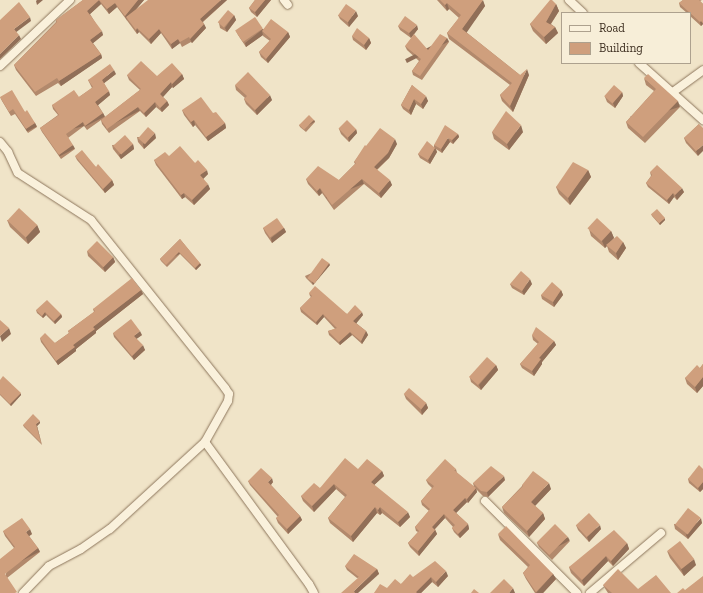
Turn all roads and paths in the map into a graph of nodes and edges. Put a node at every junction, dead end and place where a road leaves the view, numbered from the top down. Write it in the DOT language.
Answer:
graph roads {
  1 [pos="70,0"];
  2 [pos="569,0"];
  3 [pos="582,12"];
  4 [pos="640,64"];
  5 [pos="0,66"];
  6 [pos="703,70"];
  7 [pos="673,92"];
  8 [pos="703,120"];
  9 [pos="0,142"];
  10 [pos="205,442"];
  11 [pos="485,501"];
  12 [pos="661,533"];
  13 [pos="23,593"];
  14 [pos="314,593"];
  15 [pos="577,593"];
  16 [pos="590,593"];
  1 -- 5 [label="street"];
  2 -- 3 [label="street"];
  4 -- 7 [label="street"];
  6 -- 7 [label="street"];
  7 -- 8 [label="street"];
  9 -- 10 [label="street"];
  10 -- 13 [label="street"];
  10 -- 14 [label="street"];
  11 -- 15 [label="street"];
  12 -- 16 [label="street"];
}
